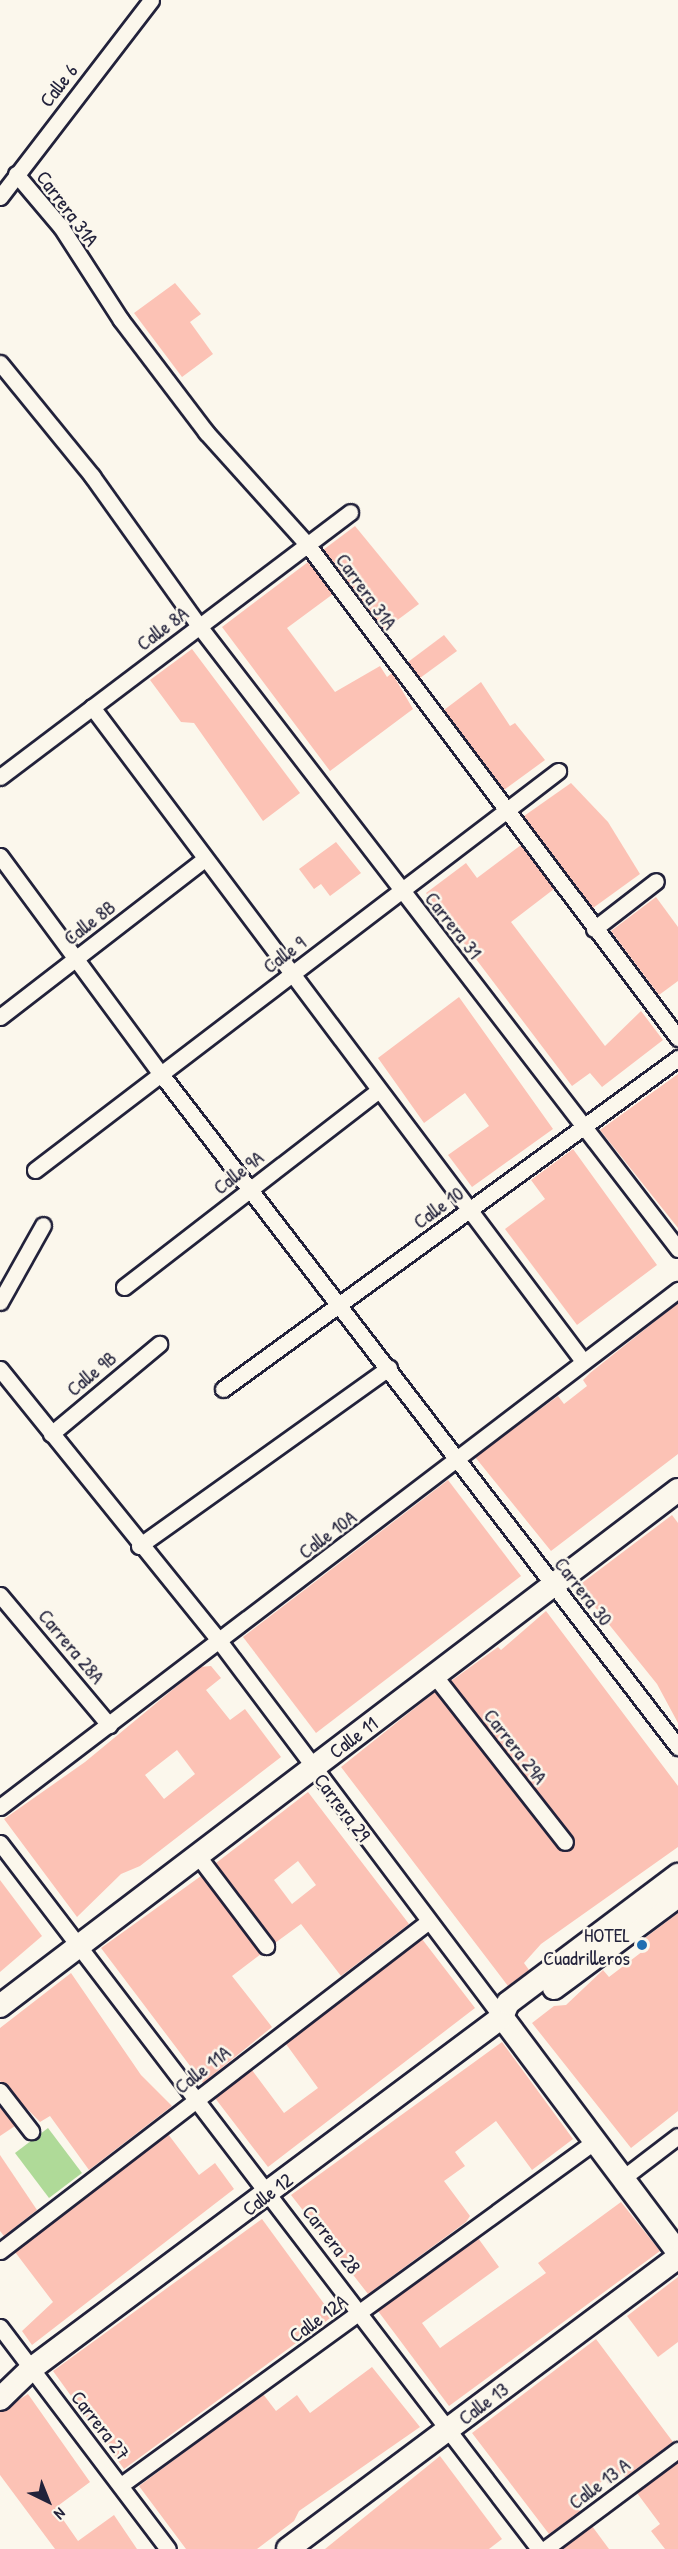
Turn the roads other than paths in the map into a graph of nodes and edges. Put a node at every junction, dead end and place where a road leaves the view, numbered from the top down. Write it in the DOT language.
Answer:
graph roads {
  1 [pos="151,0"];
  2 [pos="16,174"];
  3 [pos="0,197"];
  4 [pos="0,363"];
  5 [pos="350,512"];
  6 [pos="307,544"];
  7 [pos="199,626"];
  8 [pos="92,707"];
  9 [pos="558,771"];
  10 [pos="0,777"];
  11 [pos="504,812"];
  12 [pos="0,856"];
  13 [pos="203,860"];
  14 [pos="656,881"];
  15 [pos="401,891"];
  16 [pos="594,928"];
  17 [pos="74,960"];
  18 [pos="292,974"];
  19 [pos="0,1017"];
  20 [pos="678,1038"];
  21 [pos="678,1058"];
  22 [pos="161,1074"];
  23 [pos="379,1090"];
  24 [pos="584,1127"];
  25 [pos="35,1170"];
  26 [pos="250,1190"];
  27 [pos="470,1210"];
  28 [pos="43,1225"];
  29 [pos="678,1249"];
  30 [pos="124,1287"];
  31 [pos="678,1290"];
  32 [pos="0,1302"];
  33 [pos="339,1305"];
  34 [pos="159,1344"];
  35 [pos="583,1361"];
  36 [pos="389,1368"];
  37 [pos="0,1369"];
  38 [pos="223,1389"];
  39 [pos="51,1434"];
  40 [pos="458,1460"];
  41 [pos="676,1496"];
  42 [pos="139,1545"];
  43 [pos="553,1585"];
  44 [pos="0,1595"];
  45 [pos="220,1642"];
  46 [pos="435,1675"];
  47 [pos="110,1725"];
  48 [pos="678,1747"];
  49 [pos="314,1767"];
  50 [pos="0,1808"];
  51 [pos="0,1842"];
  52 [pos="565,1842"];
  53 [pos="198,1856"];
  54 [pos="678,1875"];
  55 [pos="678,1896"];
  56 [pos="429,1921"];
  57 [pos="266,1946"];
  58 [pos="76,1948"];
  59 [pos="0,2006"];
  60 [pos="502,2017"];
  61 [pos="0,2091"];
  62 [pos="196,2100"];
  63 [pos="31,2131"];
  64 [pos="678,2136"];
  65 [pos="595,2141"];
  66 [pos="623,2178"];
  67 [pos="269,2192"];
  68 [pos="0,2251"];
  69 [pos="678,2252"];
  70 [pos="678,2257"];
  71 [pos="362,2312"];
  72 [pos="0,2327"];
  73 [pos="32,2369"];
  74 [pos="0,2380"];
  75 [pos="0,2399"];
  76 [pos="451,2428"];
  77 [pos="678,2450"];
  78 [pos="122,2485"];
  79 [pos="168,2549"];
  80 [pos="288,2549"];
  81 [pos="539,2549"];
  82 [pos="545,2549"];
  1 -- 2 [label="street, Calle 6"];
  2 -- 3 [label="street, Calle 6"];
  2 -- 6 [label="street, Carrera 31A"];
  4 -- 7 [label="street, Carrera 31"];
  5 -- 6 [label="street, Calle 8A"];
  6 -- 7 [label="street, Calle 8A"];
  6 -- 11 [label="street, Carrera 31A"];
  7 -- 8 [label="street, Calle 8A"];
  7 -- 15 [label="street, Carrera 31"];
  8 -- 10 [label="street, Calle 8A"];
  8 -- 13 [label="street"];
  9 -- 11 [label="street, Calle 9"];
  11 -- 15 [label="street, Calle 9"];
  11 -- 16 [label="street, Carrera 31A"];
  12 -- 17 [label="street, Carrera 30"];
  13 -- 17 [label="street, Calle 8B"];
  13 -- 18 [label="street"];
  14 -- 16 [label="street"];
  15 -- 18 [label="street, Calle 9"];
  15 -- 24 [label="street, Carrera 31"];
  16 -- 20 [label="street, Carrera 31A"];
  17 -- 19 [label="street, Calle 8B"];
  17 -- 22 [label="street, Carrera 30"];
  18 -- 22 [label="street, Calle 9"];
  18 -- 23 [label="street"];
  21 -- 24 [label="street, Calle 10"];
  22 -- 25 [label="street, Calle 9"];
  22 -- 26 [label="street, Carrera 30"];
  23 -- 26 [label="street, Calle 9A"];
  23 -- 27 [label="street"];
  24 -- 27 [label="street, Calle 10"];
  24 -- 29 [label="street, Carrera 31"];
  26 -- 30 [label="street, Calle 9A"];
  26 -- 33 [label="street, Carrera 30"];
  27 -- 33 [label="street, Calle 10"];
  27 -- 35 [label="street"];
  28 -- 32 [label="street"];
  31 -- 35 [label="street, Calle 10A"];
  33 -- 36 [label="street, Carrera 30"];
  33 -- 38 [label="street, Calle 10"];
  34 -- 39 [label="street, Calle 9B"];
  35 -- 40 [label="street, Calle 10A"];
  36 -- 40 [label="street, Carrera 30"];
  36 -- 42 [label="street"];
  37 -- 39 [label="street, Carrera 29"];
  39 -- 42 [label="street, Carrera 29"];
  40 -- 43 [label="street, Carrera 30"];
  40 -- 45 [label="street, Calle 10A"];
  41 -- 43 [label="street, Calle 11"];
  42 -- 45 [label="street, Carrera 29"];
  43 -- 46 [label="street, Calle 11"];
  43 -- 48 [label="street, Carrera 30"];
  44 -- 47 [label="street, Carrera 28A"];
  45 -- 47 [label="street, Calle 10A"];
  45 -- 49 [label="street, Carrera 29"];
  46 -- 49 [label="street, Calle 11"];
  46 -- 52 [label="street, Carrera 29A"];
  47 -- 50 [label="street, Calle 10A"];
  49 -- 53 [label="street, Calle 11"];
  49 -- 56 [label="street, Carrera 29"];
  51 -- 58 [label="street, Carrera 28"];
  53 -- 57 [label="street"];
  53 -- 58 [label="street, Calle 11"];
  54 -- 60 [label="street, Calle 12"];
  55 -- 60 [label="street, Calle 12"];
  56 -- 60 [label="street, Carrera 29"];
  56 -- 62 [label="street, Calle 11A"];
  58 -- 59 [label="street, Calle 11"];
  58 -- 62 [label="street, Carrera 28"];
  60 -- 65 [label="street, Carrera 29"];
  60 -- 67 [label="street, Calle 12"];
  61 -- 63 [label="street"];
  62 -- 67 [label="street, Carrera 28"];
  62 -- 68 [label="street, Calle 11A"];
  64 -- 66 [label="street"];
  65 -- 66 [label="street, Carrera 29"];
  65 -- 71 [label="street, Calle 12A"];
  66 -- 69 [label="street, Carrera 29"];
  67 -- 71 [label="street, Carrera 28"];
  67 -- 73 [label="street, Calle 12"];
  70 -- 76 [label="street, Calle 13"];
  71 -- 76 [label="street, Carrera 28"];
  71 -- 78 [label="street, Calle 12A"];
  72 -- 73 [label="street, Carrera 27"];
  73 -- 74 [label="street, Calle 12"];
  73 -- 75 [label="street, Calle 12"];
  73 -- 78 [label="street, Carrera 27"];
  76 -- 80 [label="street, Calle 13"];
  76 -- 81 [label="street, Carrera 28"];
  77 -- 82 [label="street, Calle 13 A"];
  78 -- 79 [label="street, Carrera 27"];
}
